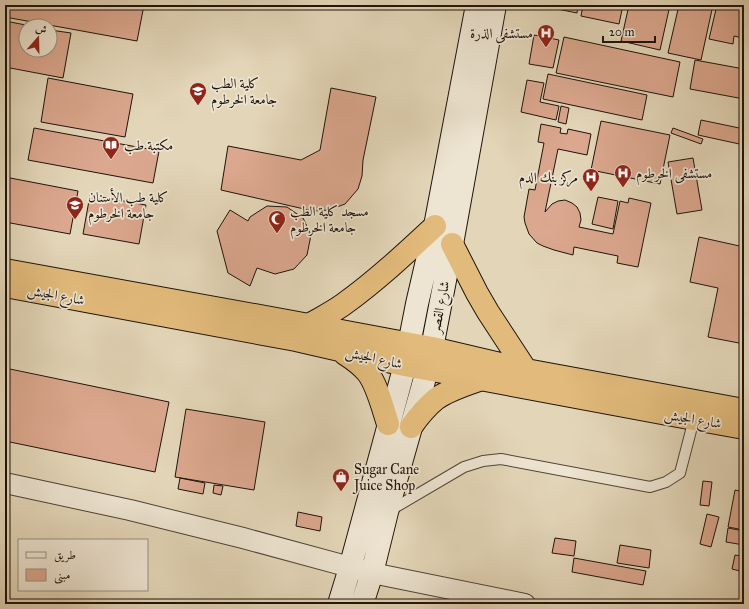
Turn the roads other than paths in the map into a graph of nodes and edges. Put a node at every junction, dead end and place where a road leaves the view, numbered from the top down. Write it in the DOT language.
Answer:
graph roads {
  1 [pos="477,5"];
  2 [pos="495,5"];
  3 [pos="434,226"];
  4 [pos="452,244"];
  5 [pos="5,270"];
  6 [pos="5,286"];
  7 [pos="309,325"];
  8 [pos="409,344"];
  9 [pos="341,351"];
  10 [pos="429,359"];
  11 [pos="405,365"];
  12 [pos="526,370"];
  13 [pos="482,379"];
  14 [pos="744,410"];
  15 [pos="694,419"];
  16 [pos="388,424"];
  17 [pos="411,427"];
  18 [pos="744,428"];
  19 [pos="5,483"];
  20 [pos="387,512"];
  21 [pos="350,568"];
  22 [pos="372,573"];
  23 [pos="339,604"];
  24 [pos="362,604"];
  25 [pos="526,604"];
  1 -- 3 [label="main road, شارع القصر"];
  2 -- 4 [label="main road, شارع القصر"];
  3 -- 7 [label="highway"];
  3 -- 8 [label="main road, شارع القصر"];
  4 -- 10 [label="main road, شارع القصر"];
  4 -- 12 [label="highway"];
  5 -- 7 [label="highway, شارع الجيش"];
  6 -- 9 [label="highway, شارع الجيش"];
  7 -- 8 [label="highway, شارع الجيش"];
  8 -- 10 [label="highway, شارع الجيش"];
  8 -- 11 [label="main road, شارع القصر"];
  9 -- 11 [label="highway, شارع الجيش"];
  9 -- 16 [label="highway"];
  10 -- 11 [label="highway, شارع الجيش"];
  10 -- 12 [label="highway, شارع الجيش"];
  10 -- 13 [label="highway, شارع الجيش"];
  10 -- 17 [label="main road, شارع القصر"];
  11 -- 16 [label="main road"];
  12 -- 14 [label="highway, شارع الجيش"];
  13 -- 15 [label="highway, شارع الجيش"];
  13 -- 17 [label="highway"];
  15 -- 18 [label="highway, شارع الجيش"];
  15 -- 20 [label="lane"];
  16 -- 21 [label="main road"];
  17 -- 20 [label="main road, شارع القصر"];
  19 -- 21 [label="street"];
  20 -- 22 [label="main road, شارع القصر"];
  21 -- 22 [label="street"];
  21 -- 23 [label="main road"];
  22 -- 24 [label="main road, شارع القصر"];
  22 -- 25 [label="street"];
}
